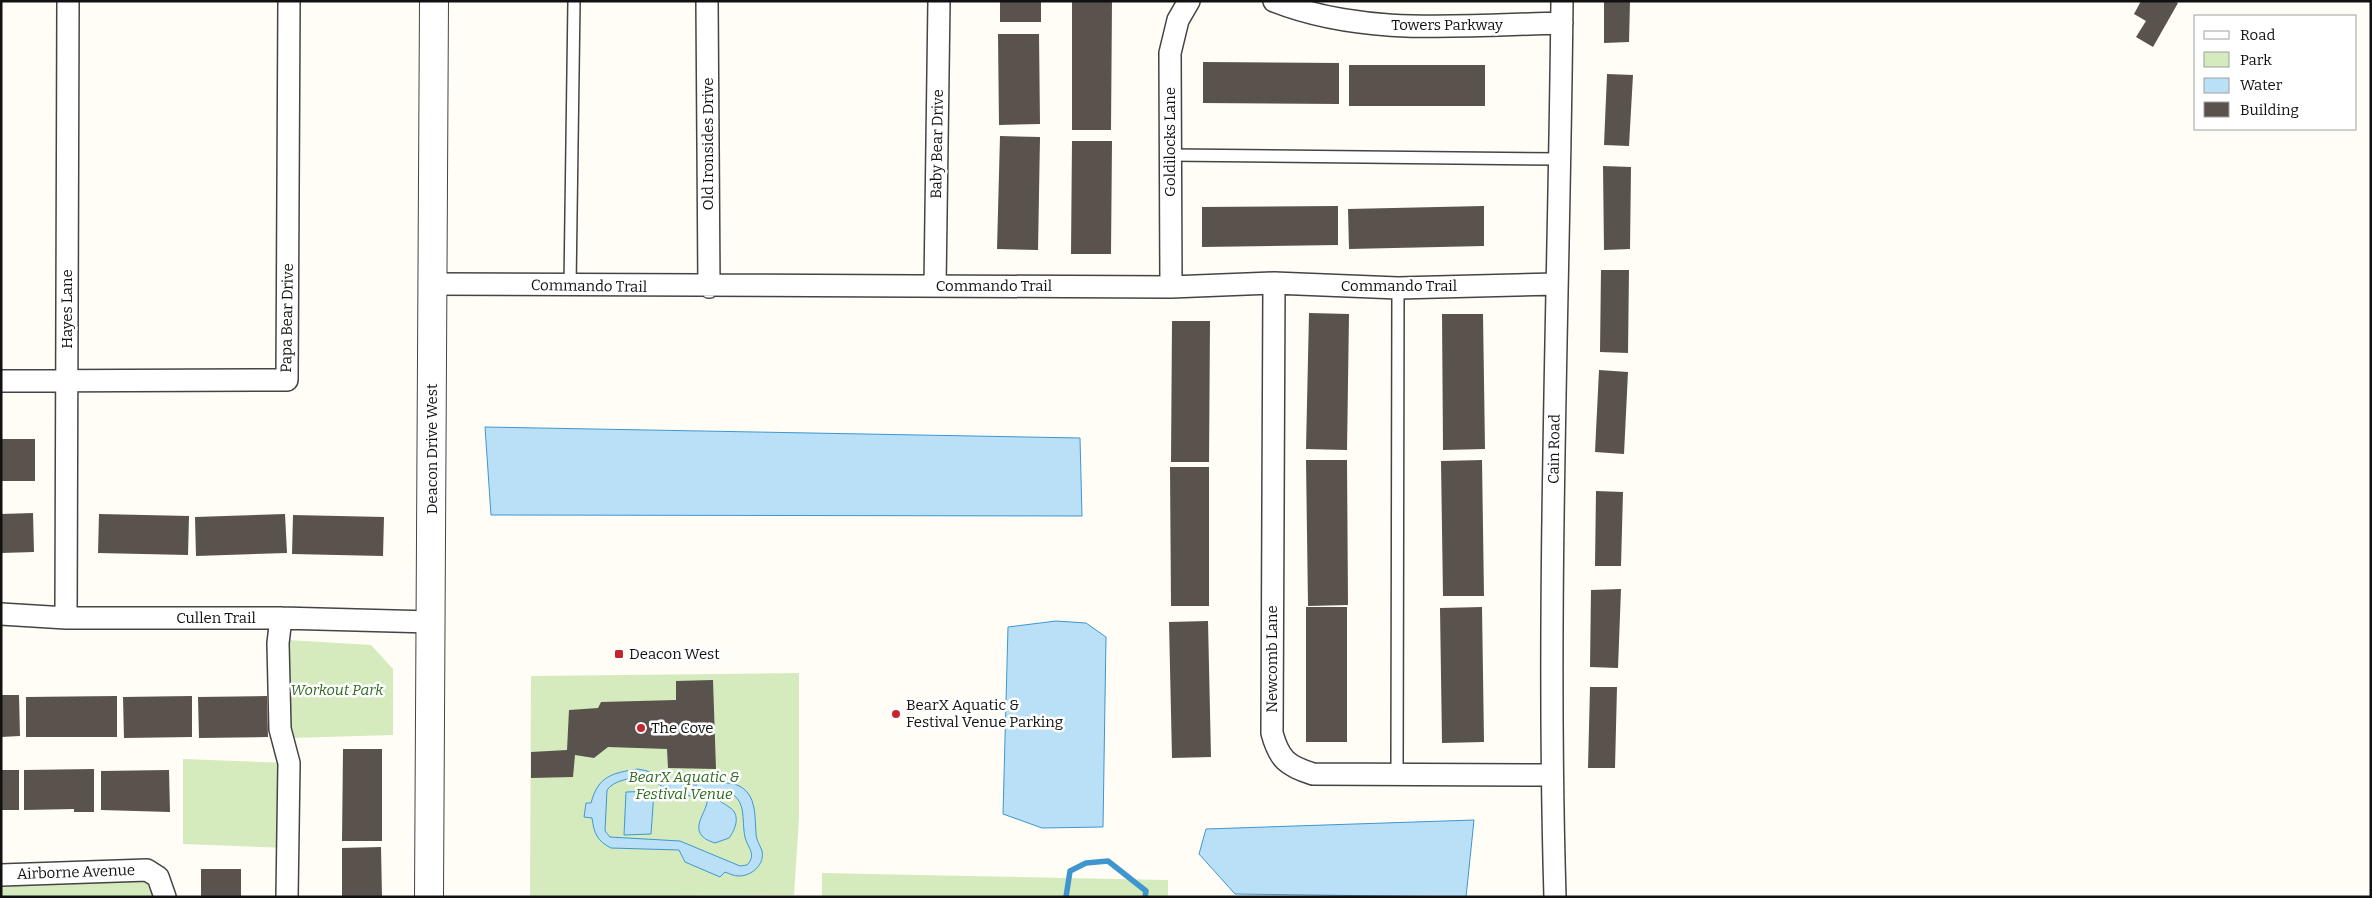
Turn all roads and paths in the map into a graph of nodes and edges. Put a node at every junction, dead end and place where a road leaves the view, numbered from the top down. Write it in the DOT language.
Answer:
graph roads {
  1 [pos="68,1"];
  2 [pos="289,1"];
  3 [pos="434,1"];
  4 [pos="574,1"];
  5 [pos="707,1"];
  6 [pos="939,1"];
  7 [pos="1189,1"];
  8 [pos="1274,1"];
  9 [pos="1562,1"];
  10 [pos="1562,23"];
  11 [pos="1170,155"];
  12 [pos="1560,159"];
  13 [pos="432,284"];
  14 [pos="1274,284"];
  15 [pos="1556,284"];
  16 [pos="570,286"];
  17 [pos="936,286"];
  18 [pos="709,287"];
  19 [pos="1171,288"];
  20 [pos="1398,288"];
  21 [pos="1,381"];
  22 [pos="67,381"];
  23 [pos="1,614"];
  24 [pos="66,618"];
  25 [pos="281,618"];
  26 [pos="431,622"];
  27 [pos="1397,775"];
  28 [pos="1551,775"];
  29 [pos="1,875"];
  30 [pos="165,897"];
  31 [pos="287,897"];
  32 [pos="429,897"];
  33 [pos="1554,897"];
  1 -- 22 [label="street, Hayes Lane"];
  2 -- 22 [label="street, Papa Bear Drive"];
  3 -- 13 [label="street, Deacon Drive West"];
  4 -- 16 [label="lane"];
  5 -- 18 [label="street, Old Ironsides Drive"];
  6 -- 17 [label="street, Baby Bear Drive"];
  7 -- 11 [label="street, Goldilocks Lane"];
  8 -- 10 [label="street, Towers Parkway"];
  9 -- 10 [label="street, Cain Road"];
  10 -- 12 [label="street, Cain Road"];
  11 -- 12 [label="lane"];
  11 -- 19 [label="street, Goldilocks Lane"];
  12 -- 15 [label="street, Cain Road"];
  13 -- 16 [label="street, Commando Trail"];
  13 -- 26 [label="street, Deacon Drive West"];
  14 -- 19 [label="street, Commando Trail"];
  14 -- 20 [label="street, Commando Trail"];
  14 -- 27 [label="street, Newcomb Lane"];
  15 -- 20 [label="street, Commando Trail"];
  15 -- 28 [label="street, Cain Road"];
  16 -- 18 [label="street, Commando Trail"];
  17 -- 18 [label="street, Commando Trail"];
  17 -- 19 [label="street, Commando Trail"];
  20 -- 27 [label="lane"];
  21 -- 22 [label="street, Papa Bear Drive"];
  22 -- 24 [label="street, Hayes Lane"];
  23 -- 24 [label="street, Cullen Trail"];
  24 -- 25 [label="street, Cullen Trail"];
  25 -- 26 [label="street, Cullen Trail"];
  25 -- 31 [label="street"];
  26 -- 32 [label="street, Deacon Drive West"];
  27 -- 28 [label="street, Newcomb Lane"];
  28 -- 33 [label="street, Cain Road"];
  29 -- 30 [label="street, Airborne Avenue"];
}
